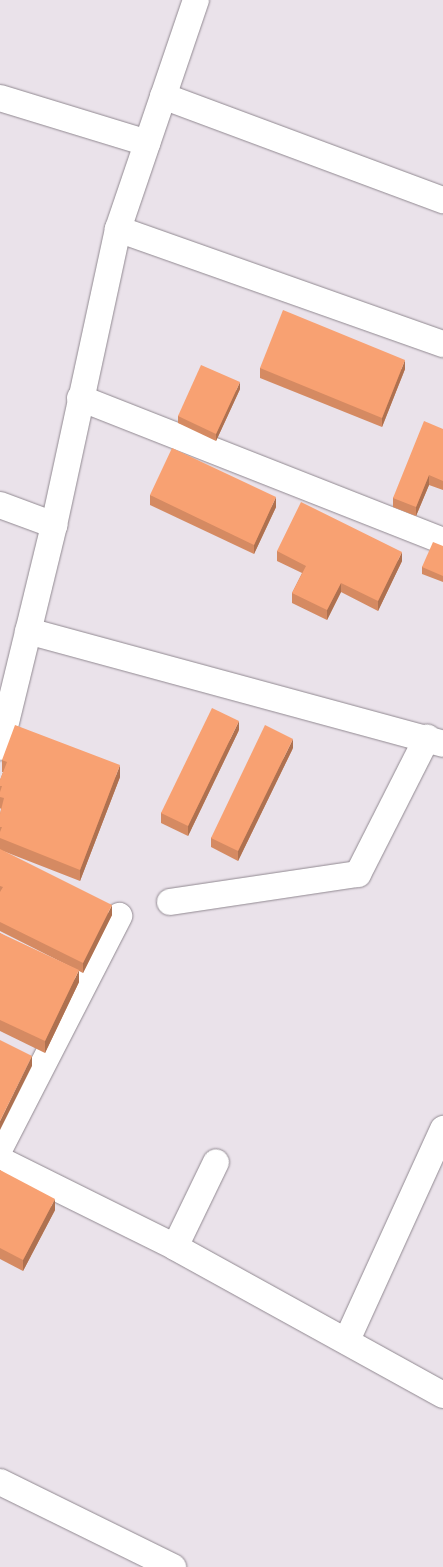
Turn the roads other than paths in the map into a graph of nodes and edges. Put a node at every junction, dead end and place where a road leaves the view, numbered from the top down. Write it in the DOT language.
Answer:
graph roads {
  1 [pos="196,0"];
  2 [pos="163,96"];
  3 [pos="0,98"];
  4 [pos="147,143"];
  5 [pos="443,200"];
  6 [pos="118,229"];
  7 [pos="443,344"];
  8 [pos="80,398"];
  9 [pos="0,505"];
  10 [pos="54,525"];
  11 [pos="443,541"];
  12 [pos="28,630"];
  13 [pos="435,741"];
  14 [pos="0,747"];
  15 [pos="170,902"];
  16 [pos="119,916"];
  17 [pos="443,1129"];
  18 [pos="0,1148"];
  19 [pos="0,1160"];
  20 [pos="216,1162"];
  21 [pos="175,1247"];
  22 [pos="347,1340"];
  23 [pos="441,1388"];
  24 [pos="0,1482"];
  25 [pos="173,1567"];
  1 -- 2 [label="street"];
  2 -- 4 [label="street"];
  2 -- 5 [label="street"];
  3 -- 4 [label="street"];
  4 -- 6 [label="street"];
  6 -- 7 [label="street"];
  6 -- 8 [label="street"];
  8 -- 10 [label="street"];
  8 -- 11 [label="street"];
  9 -- 10 [label="street"];
  10 -- 12 [label="street"];
  12 -- 13 [label="street"];
  12 -- 14 [label="street"];
  13 -- 15 [label="street"];
  16 -- 18 [label="street"];
  17 -- 22 [label="street"];
  19 -- 21 [label="street"];
  20 -- 21 [label="street"];
  21 -- 22 [label="street"];
  22 -- 23 [label="street"];
  24 -- 25 [label="street"];
}
